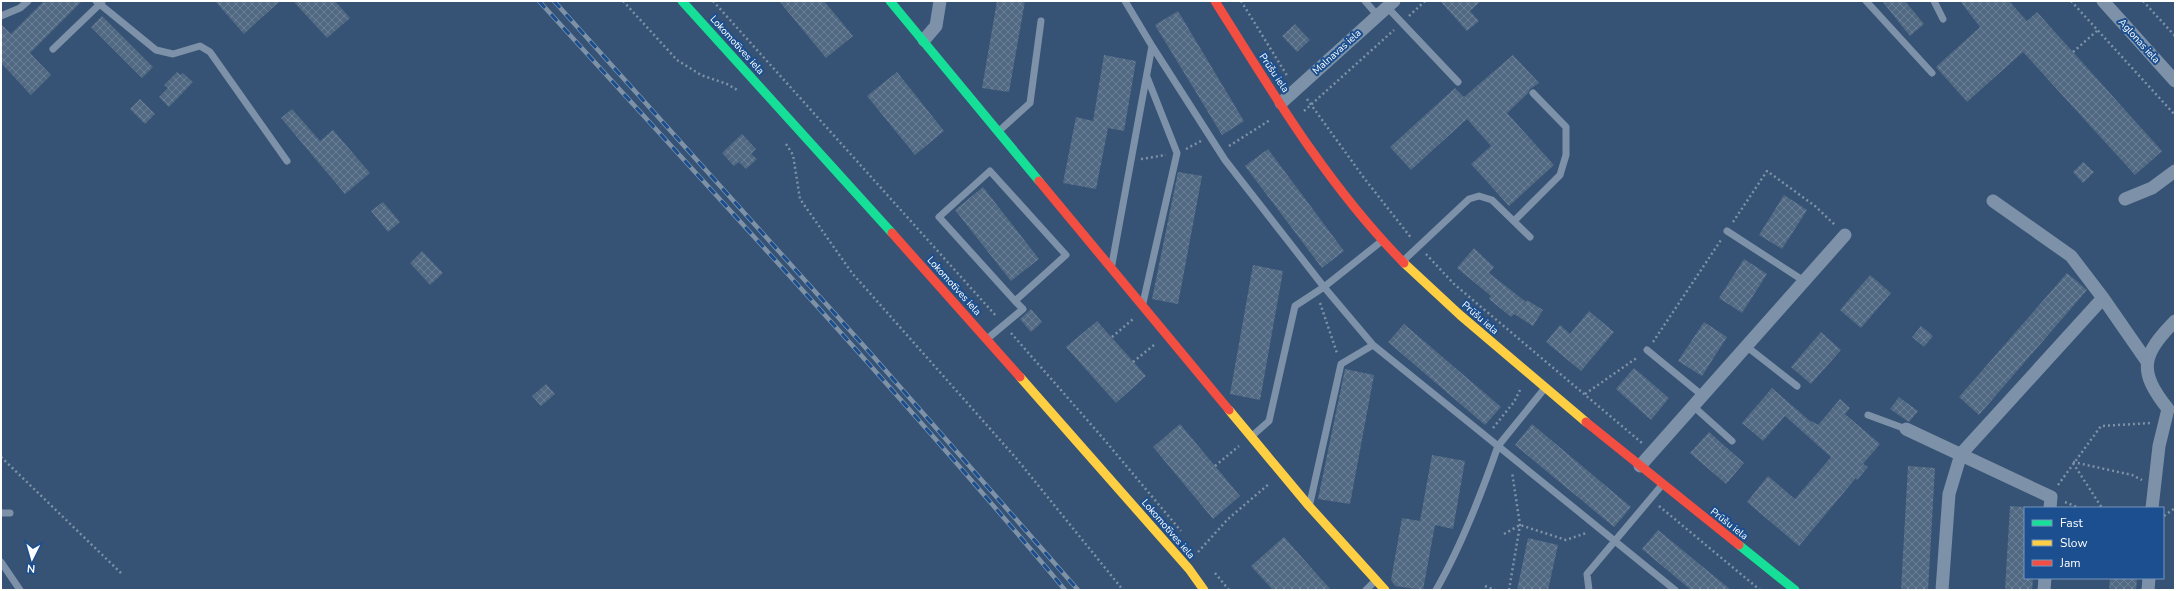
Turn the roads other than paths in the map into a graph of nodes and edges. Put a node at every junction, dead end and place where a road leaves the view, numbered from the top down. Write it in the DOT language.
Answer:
graph roads {
  1 [pos="28,1"];
  2 [pos="682,1"];
  3 [pos="890,1"];
  4 [pos="940,1"];
  5 [pos="1126,1"];
  6 [pos="1216,1"];
  7 [pos="1365,1"];
  8 [pos="1866,1"];
  9 [pos="1934,1"];
  10 [pos="2103,1"];
  11 [pos="99,2"];
  12 [pos="1386,8"];
  13 [pos="1,16"];
  14 [pos="1943,19"];
  15 [pos="1041,21"];
  16 [pos="924,40"];
  17 [pos="1152,46"];
  18 [pos="53,49"];
  19 [pos="1932,73"];
  20 [pos="1147,77"];
  21 [pos="2175,81"];
  22 [pos="1458,82"];
  23 [pos="1533,93"];
  24 [pos="1281,103"];
  25 [pos="999,132"];
  26 [pos="287,161"];
  27 [pos="2175,171"];
  28 [pos="2125,199"];
  29 [pos="1993,201"];
  30 [pos="1514,221"];
  31 [pos="1727,231"];
  32 [pos="1845,235"];
  33 [pos="1530,237"];
  34 [pos="1383,240"];
  35 [pos="1403,262"];
  36 [pos="1111,268"];
  37 [pos="1804,281"];
  38 [pos="1322,288"];
  39 [pos="2103,298"];
  40 [pos="1015,301"];
  41 [pos="1144,307"];
  42 [pos="2175,322"];
  43 [pos="987,339"];
  44 [pos="1373,345"];
  45 [pos="1746,346"];
  46 [pos="1647,350"];
  47 [pos="2146,360"];
  48 [pos="1797,386"];
  49 [pos="1545,388"];
  50 [pos="1703,396"];
  51 [pos="1693,406"];
  52 [pos="2173,413"];
  53 [pos="1868,415"];
  54 [pos="1906,429"];
  55 [pos="1252,436"];
  56 [pos="1732,442"];
  57 [pos="1498,446"];
  58 [pos="1961,454"];
  59 [pos="1640,466"];
  60 [pos="1662,484"];
  61 [pos="2050,502"];
  62 [pos="1310,506"];
  63 [pos="2152,507"];
  64 [pos="10,512"];
  65 [pos="1,513"];
  66 [pos="1615,542"];
  67 [pos="1,562"];
  68 [pos="2045,579"];
  69 [pos="2149,579"];
  70 [pos="1376,580"];
  71 [pos="20,590"];
  72 [pos="1204,590"];
  73 [pos="1366,590"];
  74 [pos="1385,590"];
  75 [pos="1436,590"];
  76 [pos="1590,590"];
  77 [pos="1675,590"];
  78 [pos="1795,590"];
  79 [pos="1942,590"];
  80 [pos="2044,590"];
  81 [pos="2148,590"];
  1 -- 13 [label="lane"];
  2 -- 43 [label="street, Lokomotīves iela"];
  3 -- 16 [label="street"];
  4 -- 16 [label="street"];
  5 -- 17 [label="lane"];
  6 -- 24 [label="street, Prūšu iela"];
  7 -- 12 [label="lane"];
  8 -- 19 [label="lane"];
  9 -- 14 [label="lane"];
  10 -- 21 [label="street, Aglonas iela"];
  11 -- 18 [label="lane"];
  11 -- 26 [label="lane"];
  12 -- 22 [label="lane"];
  12 -- 24 [label="street, Malnavas iela"];
  15 -- 25 [label="lane"];
  16 -- 25 [label="street"];
  17 -- 20 [label="lane"];
  17 -- 38 [label="lane"];
  20 -- 36 [label="lane"];
  20 -- 41 [label="lane"];
  23 -- 30 [label="lane"];
  24 -- 34 [label="street, Prūšu iela"];
  25 -- 36 [label="street"];
  27 -- 28 [label="street"];
  29 -- 39 [label="street"];
  30 -- 33 [label="lane"];
  30 -- 35 [label="lane"];
  31 -- 37 [label="lane"];
  32 -- 37 [label="street"];
  34 -- 35 [label="street, Prūšu iela"];
  34 -- 38 [label="lane"];
  35 -- 49 [label="street, Prūšu iela"];
  36 -- 41 [label="street"];
  37 -- 45 [label="street"];
  38 -- 44 [label="lane"];
  38 -- 55 [label="lane"];
  39 -- 47 [label="street"];
  39 -- 58 [label="street"];
  40 -- 40 [label="lane"];
  40 -- 43 [label="lane"];
  41 -- 55 [label="street"];
  42 -- 47 [label="street"];
  43 -- 72 [label="street, Lokomotīves iela"];
  44 -- 57 [label="lane"];
  44 -- 62 [label="lane"];
  45 -- 48 [label="lane"];
  45 -- 50 [label="street"];
  46 -- 50 [label="lane"];
  47 -- 52 [label="street"];
  49 -- 57 [label="lane"];
  49 -- 59 [label="street, Prūšu iela"];
  50 -- 51 [label="street"];
  51 -- 56 [label="lane"];
  51 -- 59 [label="street"];
  52 -- 63 [label="street"];
  53 -- 54 [label="lane"];
  54 -- 58 [label="street"];
  55 -- 62 [label="street"];
  57 -- 66 [label="lane"];
  57 -- 75 [label="lane"];
  58 -- 61 [label="street"];
  58 -- 79 [label="street"];
  59 -- 60 [label="street, Prūšu iela"];
  60 -- 66 [label="lane"];
  60 -- 78 [label="street, Prūšu iela"];
  62 -- 70 [label="street"];
  64 -- 65 [label="lane"];
  66 -- 76 [label="lane"];
  66 -- 77 [label="lane"];
  67 -- 71 [label="lane"];
  68 -- 80 [label="street"];
  69 -- 81 [label="street"];
  70 -- 73 [label="lane"];
  70 -- 74 [label="street"];
}
